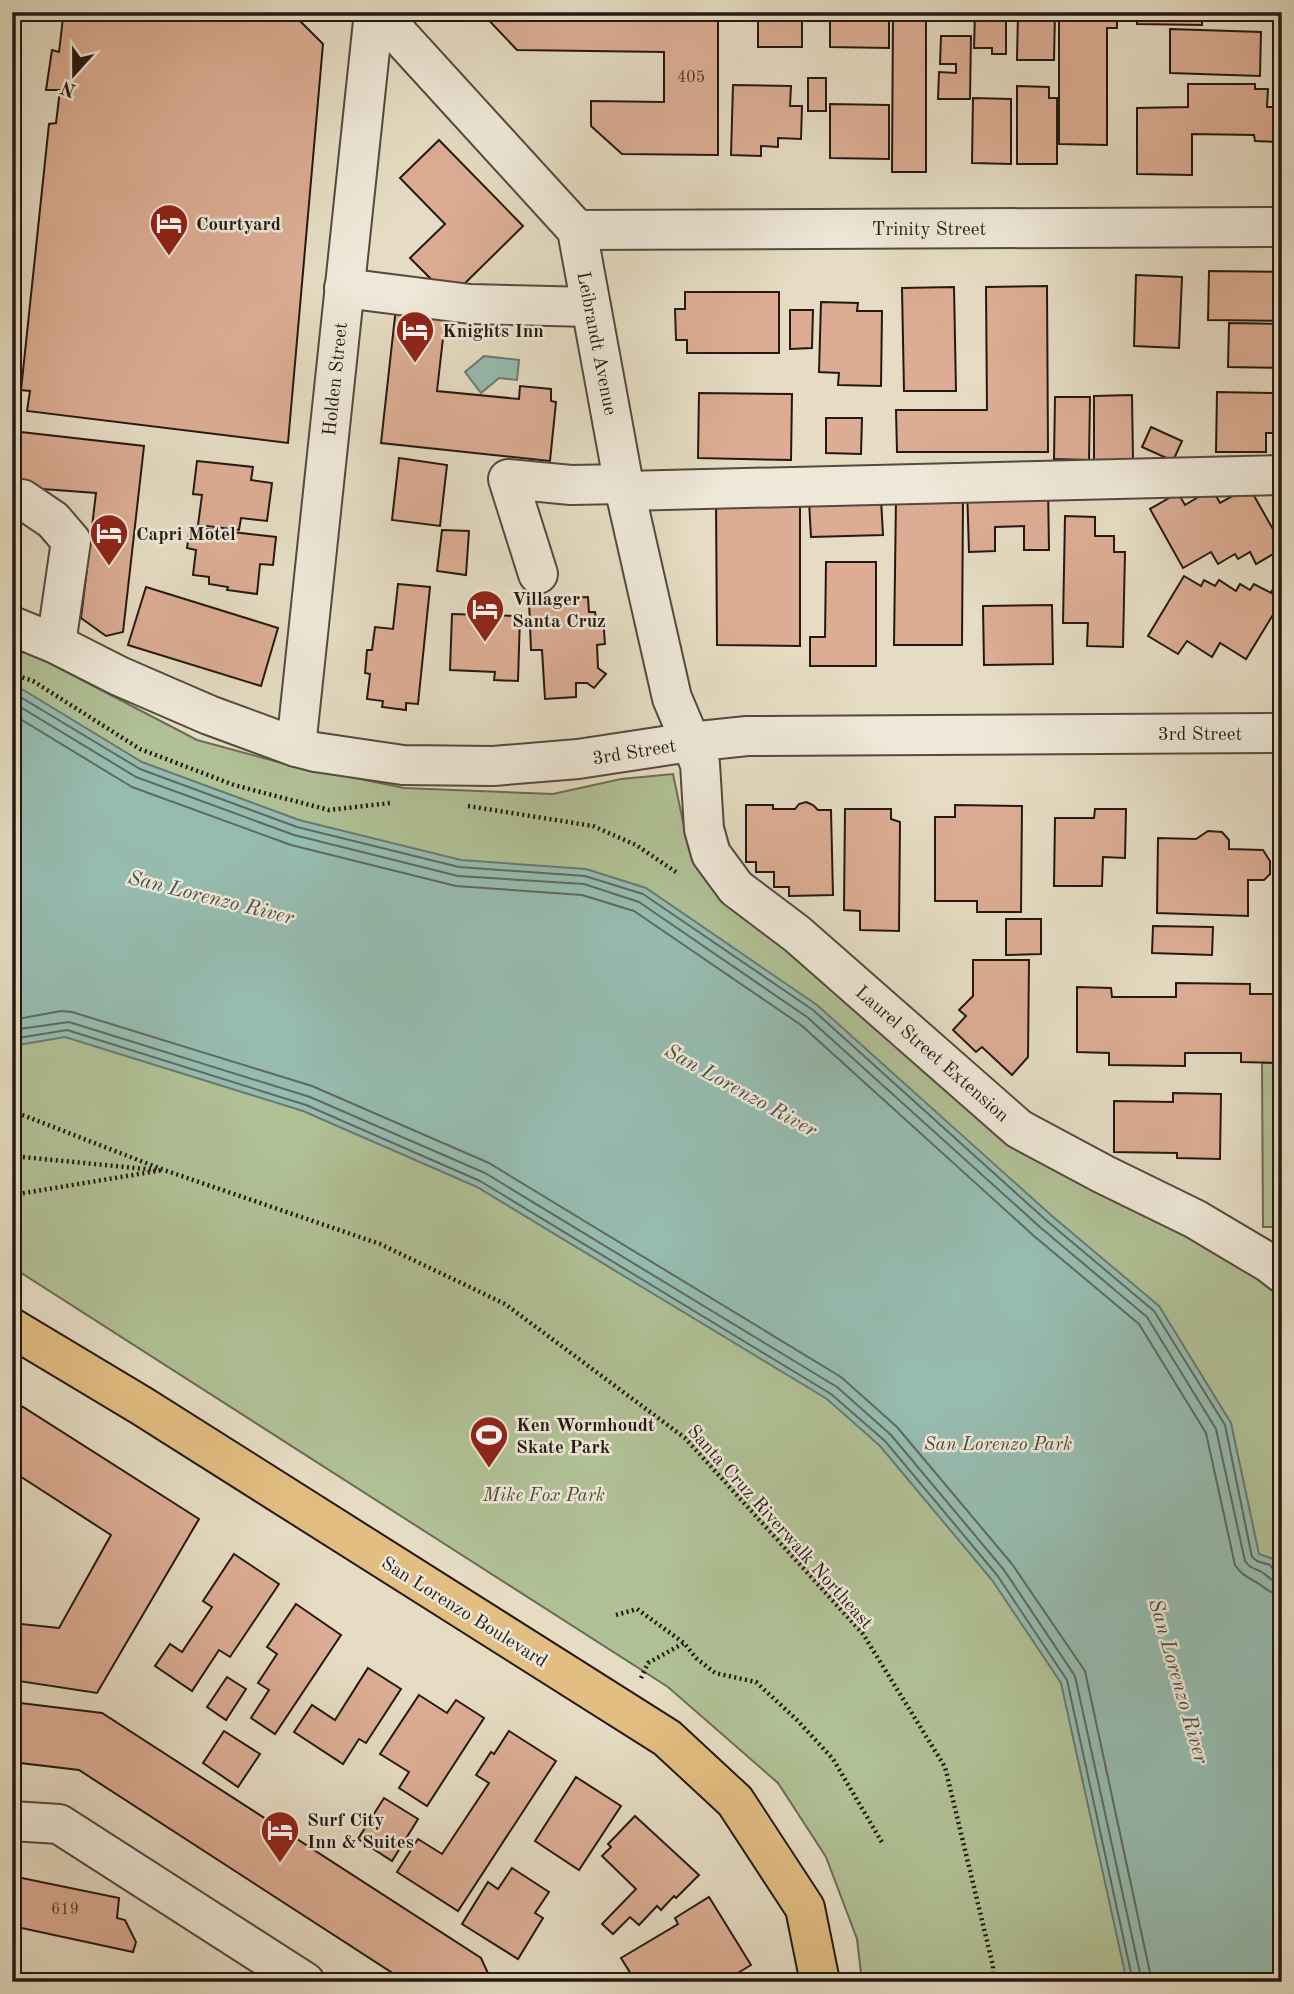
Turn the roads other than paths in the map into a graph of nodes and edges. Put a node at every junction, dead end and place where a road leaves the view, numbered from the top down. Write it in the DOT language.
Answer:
graph roads {
  1 [pos="376,12"];
  2 [pos="1282,227"];
  3 [pos="577,230"];
  4 [pos="344,288"];
  5 [pos="591,307"];
  6 [pos="1282,475"];
  7 [pos="625,487"];
  8 [pos="22,499"];
  9 [pos="538,574"];
  10 [pos="12,597"];
  11 [pos="12,626"];
  12 [pos="56,644"];
  13 [pos="1282,733"];
  14 [pos="690,742"];
  15 [pos="296,747"];
  16 [pos="1282,1273"];
  17 [pos="12,1328"];
  18 [pos="12,1821"];
  19 [pos="305,1982"];
  20 [pos="820,1982"];
  1 -- 3 [label="street"];
  1 -- 4 [label="street, Holden Street"];
  2 -- 3 [label="street, Trinity Street"];
  3 -- 5 [label="street, Leibrandt Avenue"];
  4 -- 5 [label="street"];
  4 -- 15 [label="street, Holden Street"];
  5 -- 7 [label="street, Leibrandt Avenue"];
  6 -- 7 [label="street"];
  7 -- 9 [label="street"];
  7 -- 14 [label="street, Leibrandt Avenue"];
  8 -- 12 [label="street"];
  10 -- 12 [label="street"];
  11 -- 12 [label="street, 3rd Street"];
  12 -- 15 [label="street, 3rd Street"];
  13 -- 14 [label="street, 3rd Street"];
  14 -- 15 [label="street, 3rd Street"];
  14 -- 16 [label="street, Laurel Street Extension"];
  17 -- 20 [label="main road, San Lorenzo Boulevard"];
  18 -- 19 [label="street"];
}
